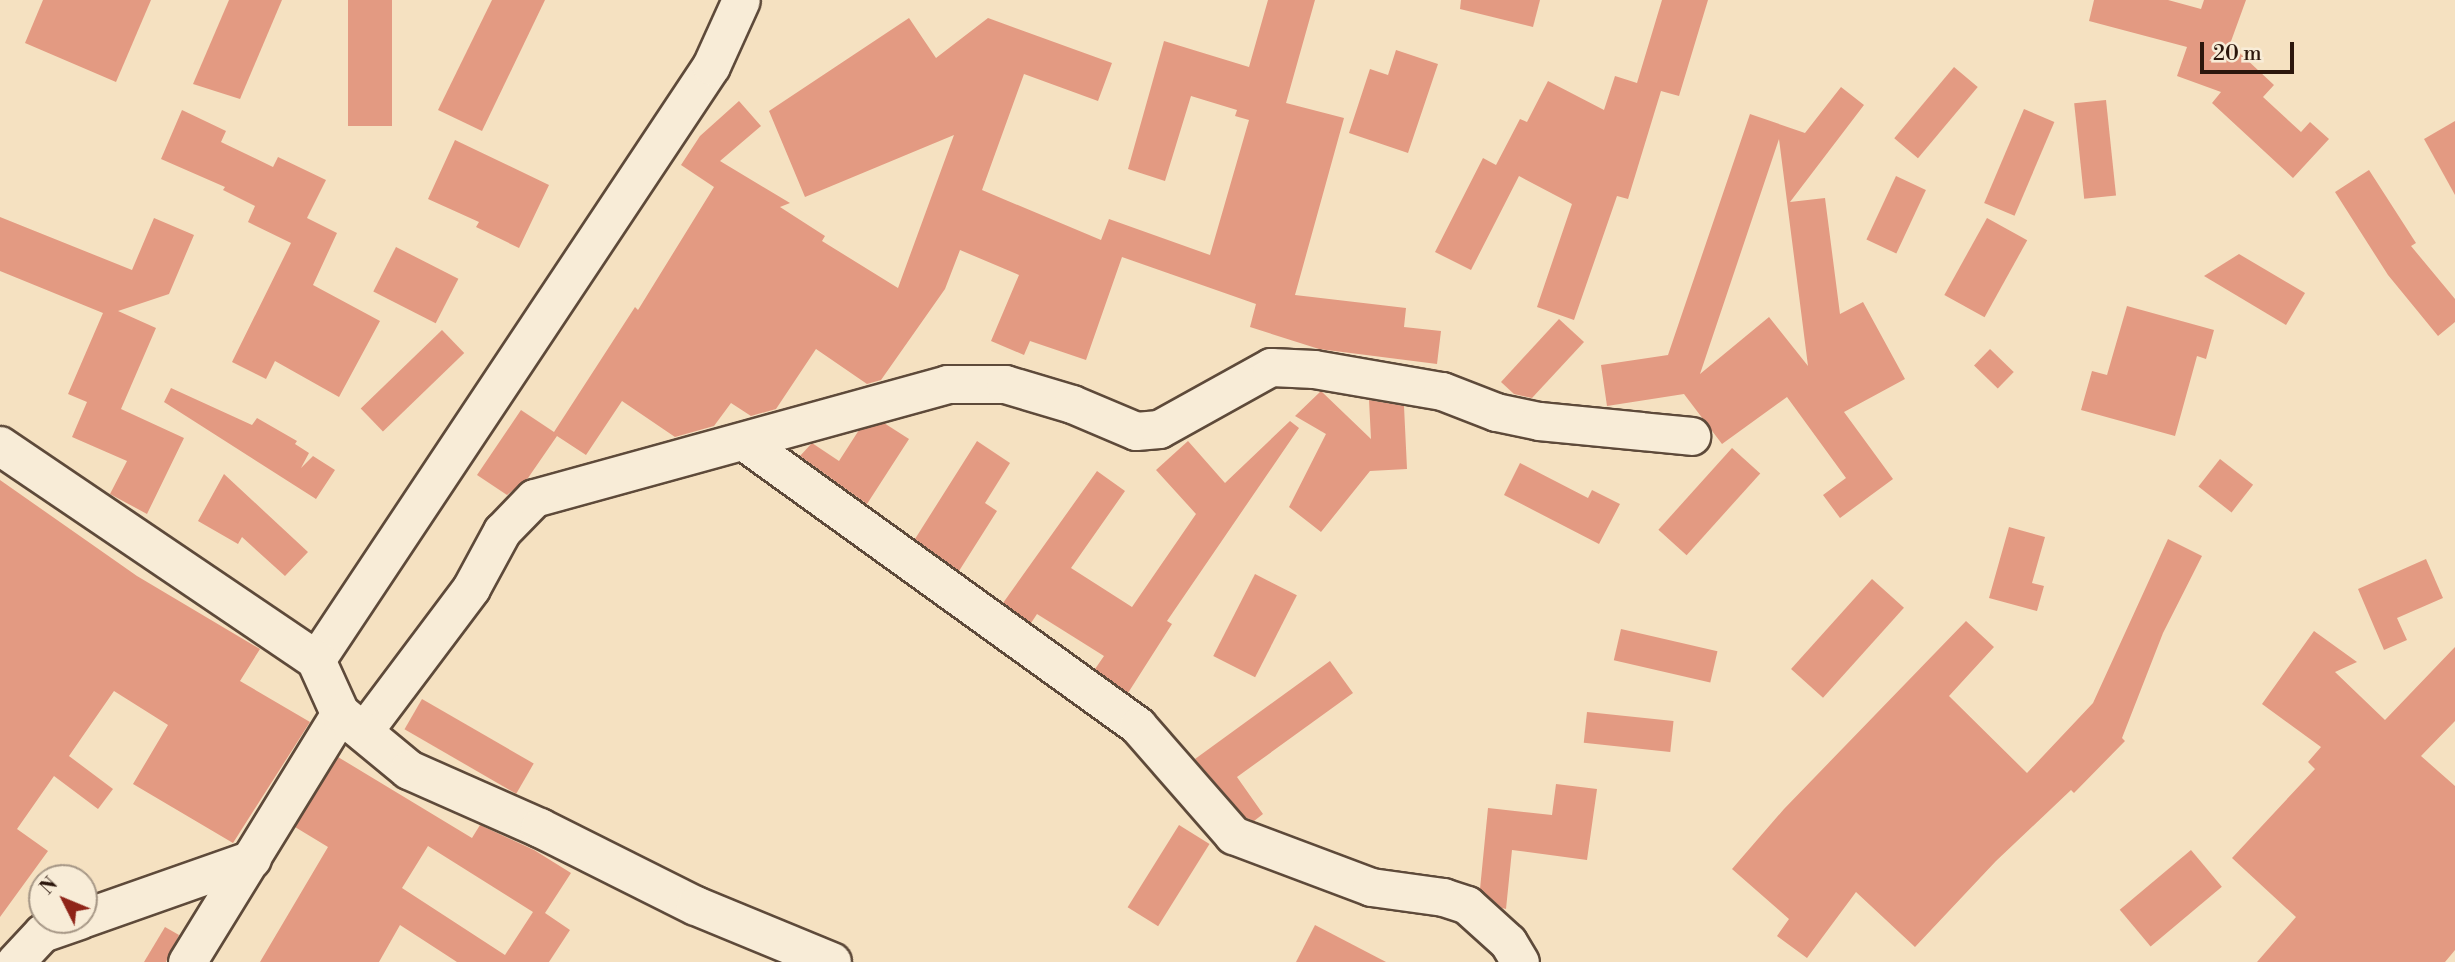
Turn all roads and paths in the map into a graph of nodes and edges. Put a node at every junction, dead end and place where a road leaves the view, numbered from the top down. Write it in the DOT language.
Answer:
graph roads {
  1 [pos="741,0"];
  2 [pos="1691,436"];
  3 [pos="746,443"];
  4 [pos="0,446"];
  5 [pos="316,660"];
  6 [pos="352,722"];
  7 [pos="252,859"];
  8 [pos="98,913"];
  9 [pos="41,934"];
  10 [pos="15,962"];
  11 [pos="187,962"];
  12 [pos="832,962"];
  13 [pos="1520,962"];
  1 -- 5 [label="street"];
  2 -- 3 [label="street"];
  3 -- 6 [label="street"];
  3 -- 13 [label="street"];
  4 -- 5 [label="street"];
  5 -- 6 [label="street"];
  6 -- 7 [label="street"];
  6 -- 12 [label="street"];
  7 -- 8 [label="street"];
  7 -- 11 [label="street"];
  9 -- 10 [label="street"];
}
